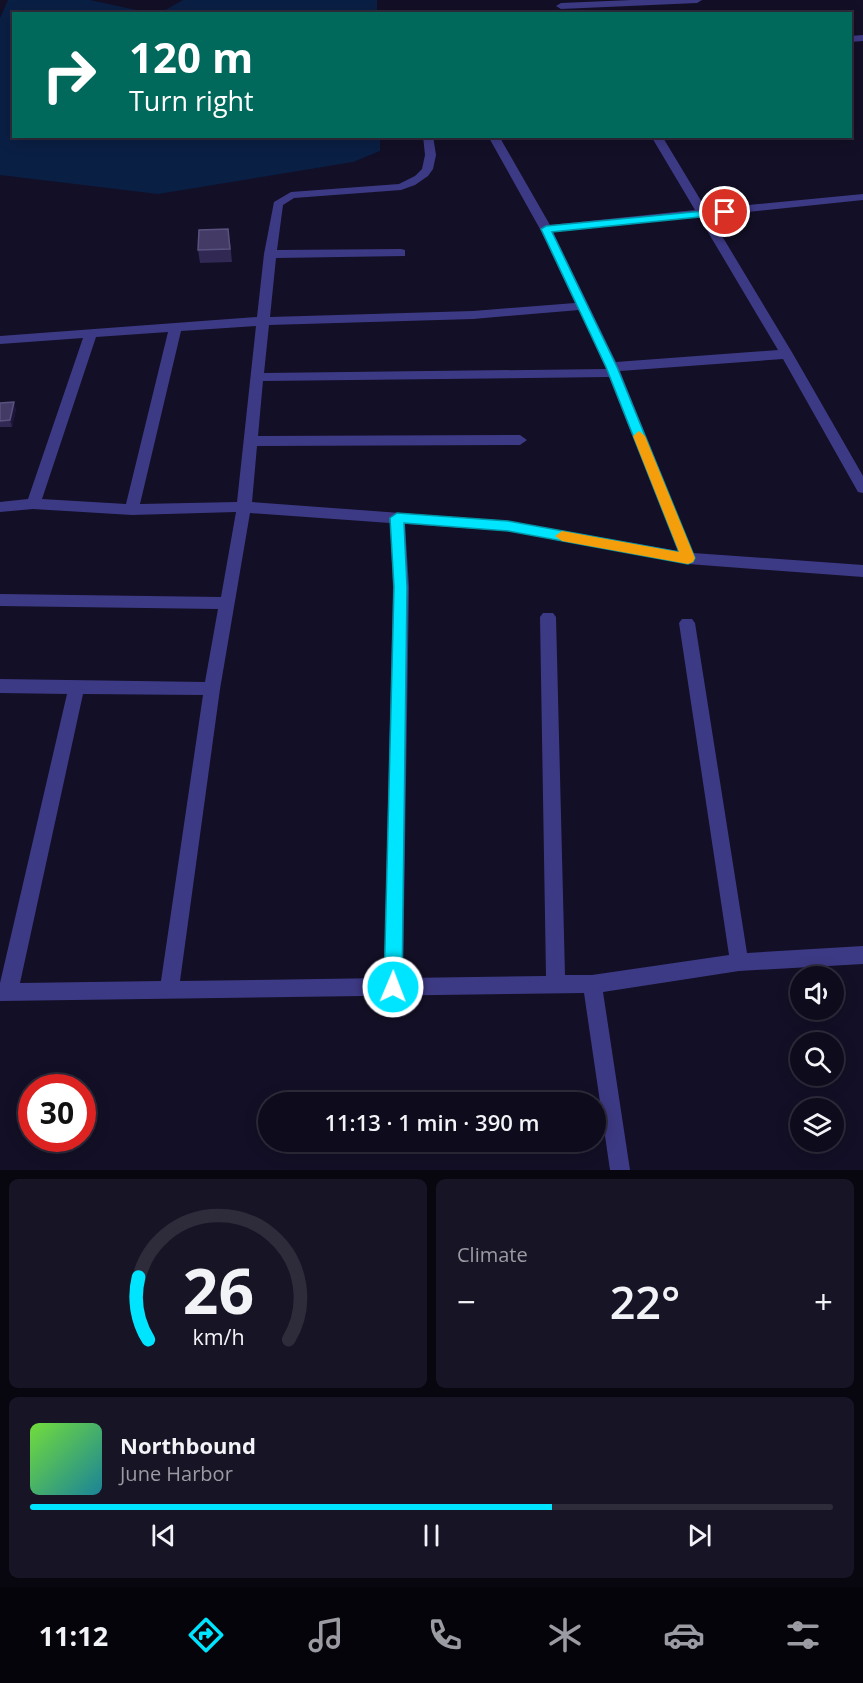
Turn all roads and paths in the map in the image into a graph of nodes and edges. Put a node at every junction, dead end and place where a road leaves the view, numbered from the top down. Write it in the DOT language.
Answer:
graph roads {
  1 [pos="697,0"];
  2 [pos="561,6"];
  3 [pos="428,138"];
  4 [pos="494,138"];
  5 [pos="657,138"];
  6 [pos="863,197"];
  7 [pos="702,214"];
  8 [pos="546,229"];
  9 [pos="270,254"];
  10 [pos="401,254"];
  11 [pos="583,306"];
  12 [pos="265,321"];
  13 [pos="176,327"];
  14 [pos="91,333"];
  15 [pos="0,340"];
  16 [pos="787,354"];
  17 [pos="613,370"];
  18 [pos="258,377"];
  19 [pos="520,440"];
  20 [pos="251,441"];
  21 [pos="863,488"];
  22 [pos="33,504"];
  23 [pos="0,507"];
  24 [pos="244,507"];
  25 [pos="132,510"];
  26 [pos="397,518"];
  27 [pos="688,558"];
  28 [pos="863,571"];
  29 [pos="0,600"];
  30 [pos="227,603"];
  31 [pos="548,617"];
  32 [pos="687,623"];
  33 [pos="0,686"];
  34 [pos="76,687"];
  35 [pos="212,689"];
  36 [pos="863,955"];
  37 [pos="739,962"];
  38 [pos="592,984"];
  39 [pos="556,985"];
  40 [pos="393,987"];
  41 [pos="169,990"];
  42 [pos="5,992"];
  43 [pos="621,1170"];
  1 -- 2 [label="street"];
  3 -- 9 [label="street"];
  4 -- 8 [label="street"];
  5 -- 7 [label="street"];
  6 -- 7 [label="street"];
  7 -- 8 [label="street"];
  7 -- 16 [label="street"];
  8 -- 11 [label="street"];
  9 -- 10 [label="street"];
  9 -- 12 [label="street"];
  11 -- 12 [label="street"];
  11 -- 17 [label="street"];
  12 -- 13 [label="street"];
  12 -- 18 [label="street"];
  13 -- 14 [label="street"];
  13 -- 25 [label="street"];
  14 -- 15 [label="street"];
  14 -- 22 [label="street"];
  16 -- 17 [label="street"];
  16 -- 21 [label="street"];
  17 -- 18 [label="street"];
  17 -- 27 [label="street"];
  18 -- 20 [label="street"];
  19 -- 20 [label="street"];
  20 -- 24 [label="street"];
  22 -- 23 [label="street"];
  22 -- 25 [label="street"];
  24 -- 25 [label="street"];
  24 -- 26 [label="street"];
  24 -- 30 [label="street"];
  26 -- 27 [label="street"];
  26 -- 40 [label="street"];
  27 -- 28 [label="street"];
  29 -- 30 [label="street"];
  30 -- 35 [label="street"];
  31 -- 39 [label="street"];
  32 -- 37 [label="street"];
  33 -- 34 [label="street"];
  34 -- 35 [label="street"];
  34 -- 42 [label="street"];
  35 -- 41 [label="street"];
  36 -- 37 [label="street"];
  37 -- 38 [label="street"];
  38 -- 39 [label="street"];
  38 -- 43 [label="street"];
  39 -- 40 [label="street"];
  40 -- 41 [label="street"];
  41 -- 42 [label="street"];
}
